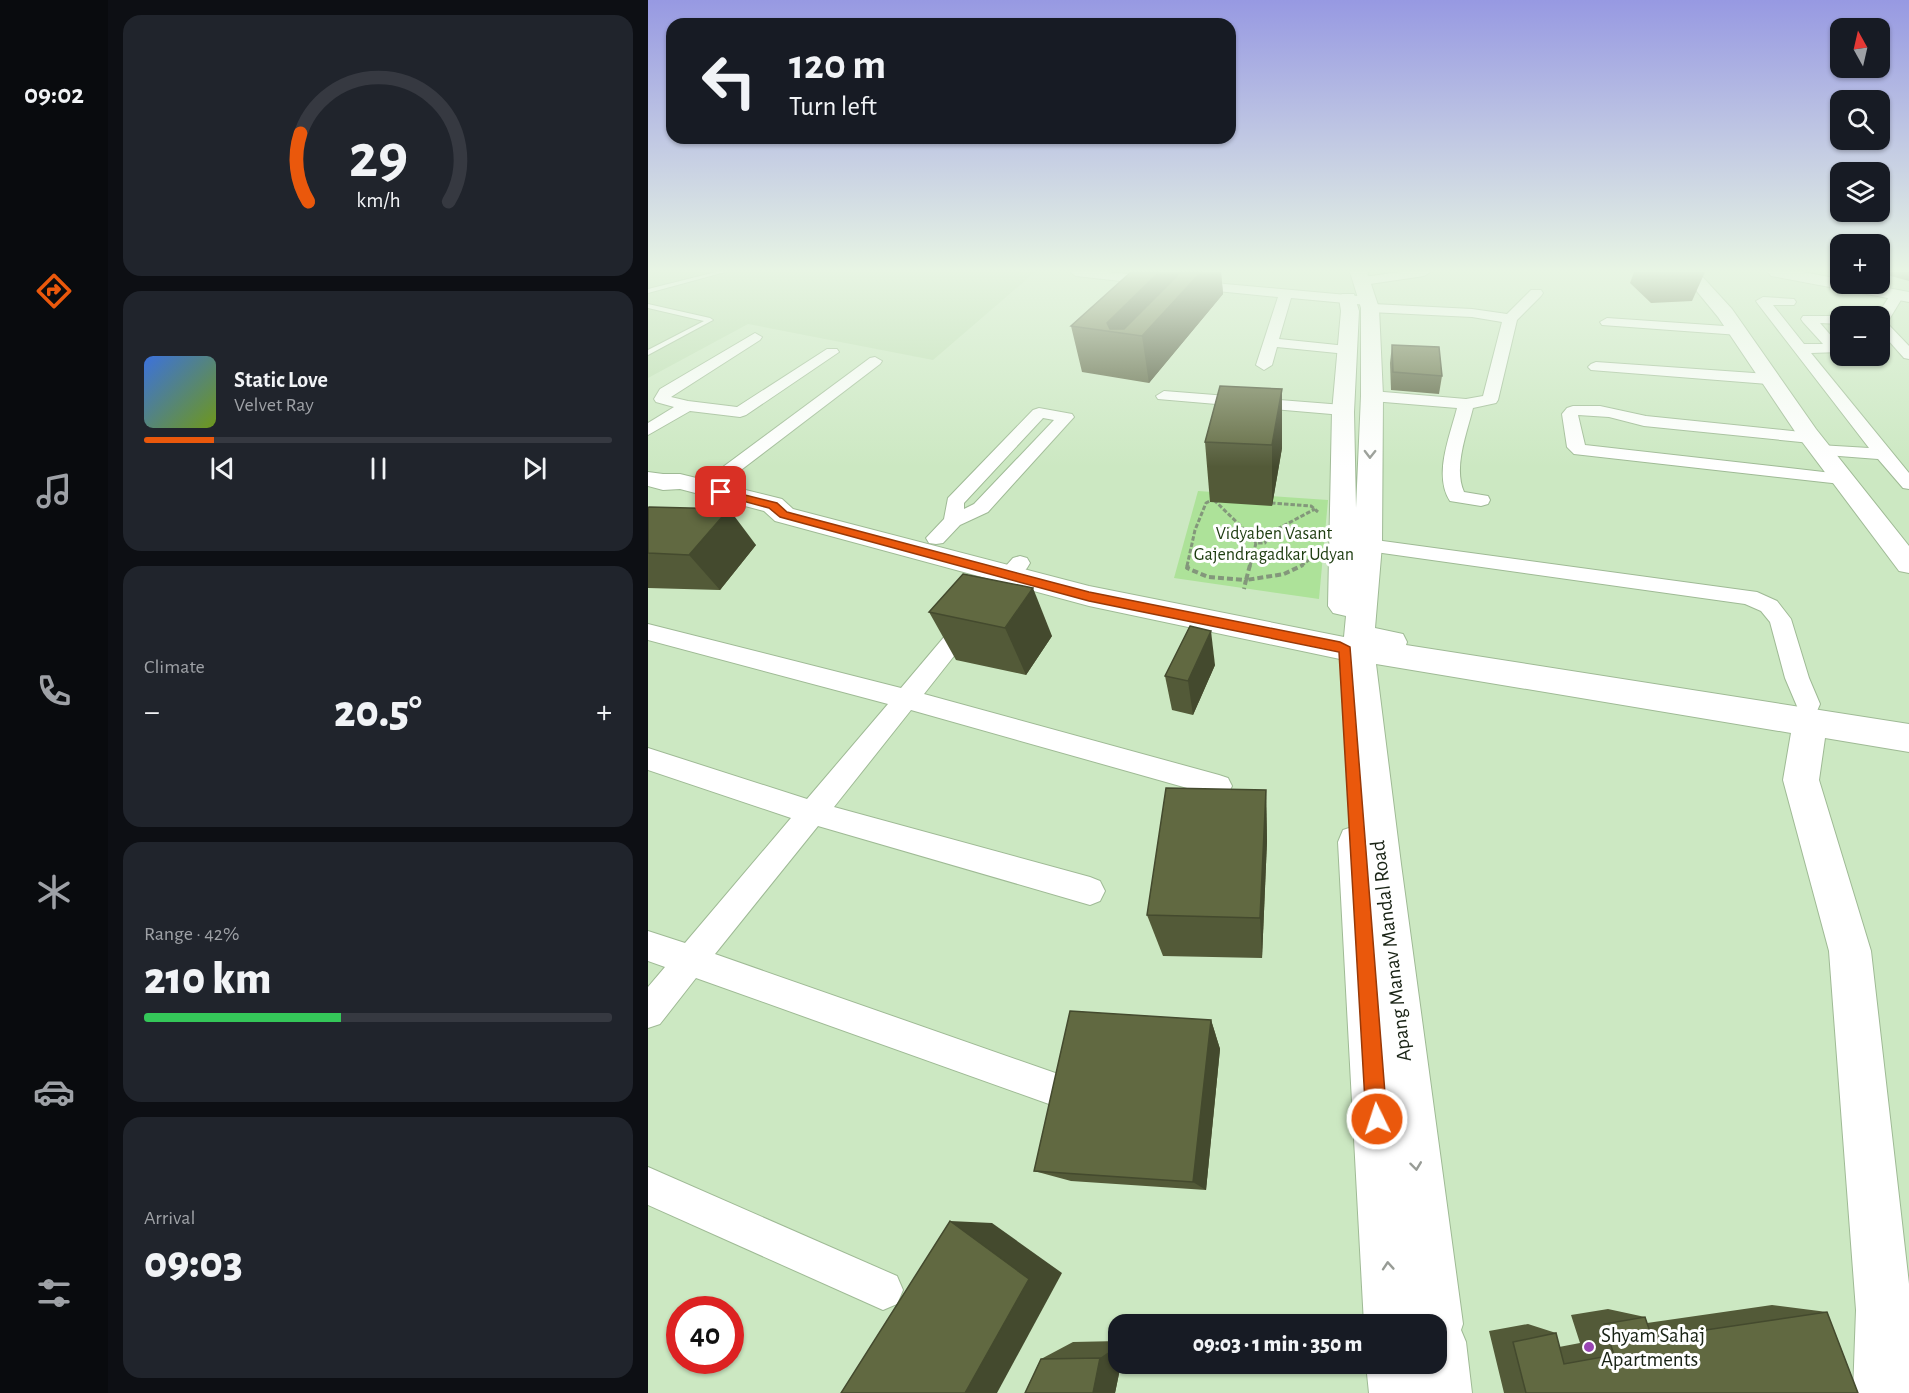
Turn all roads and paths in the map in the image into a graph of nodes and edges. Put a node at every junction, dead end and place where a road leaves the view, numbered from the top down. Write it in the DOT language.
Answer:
graph roads {
  1 [pos="678,337"];
  2 [pos="1273,337"];
  3 [pos="1348,337"];
  4 [pos="1366,337"];
  5 [pos="1506,337"];
  6 [pos="1747,337"];
  7 [pos="1788,337"];
  8 [pos="1892,337"];
  9 [pos="755,338"];
  10 [pos="1271,342"];
  11 [pos="1800,348"];
  12 [pos="1830,349"];
  13 [pos="1347,350"];
  14 [pos="832,352"];
  15 [pos="648,353"];
  16 [pos="1909,355"];
  17 [pos="875,361"];
  18 [pos="1264,365"];
  19 [pos="1596,367"];
  20 [pos="1768,379"];
  21 [pos="1164,396"];
  22 [pos="1466,404"];
  23 [pos="1371,405"];
  24 [pos="687,406"];
  25 [pos="1343,411"];
  26 [pos="648,430"];
  27 [pos="1815,444"];
  28 [pos="1883,454"];
  29 [pos="648,466"];
  30 [pos="648,479"];
  31 [pos="1841,479"];
  32 [pos="680,481"];
  33 [pos="1909,484"];
  34 [pos="1214,500"];
  35 [pos="1223,500"];
  36 [pos="1481,501"];
  37 [pos="1263,502"];
  38 [pos="704,504"];
  39 [pos="773,506"];
  40 [pos="676,507"];
  41 [pos="1315,509"];
  42 [pos="1319,513"];
  43 [pos="945,529"];
  44 [pos="1266,535"];
  45 [pos="1252,537"];
  46 [pos="1256,543"];
  47 [pos="1316,545"];
  48 [pos="1368,545"];
  49 [pos="1909,564"];
  50 [pos="1014,569"];
  51 [pos="1246,580"];
  52 [pos="1244,589"];
  53 [pos="648,632"];
  54 [pos="1348,643"];
  55 [pos="906,699"];
  56 [pos="1809,713"];
  57 [pos="1909,718"];
  58 [pos="1909,738"];
  59 [pos="648,759"];
  60 [pos="1219,786"];
  61 [pos="813,813"];
  62 [pos="1090,891"];
  63 [pos="648,946"];
  64 [pos="691,960"];
  65 [pos="648,1012"];
  66 [pos="1049,1087"];
  67 [pos="648,1186"];
  68 [pos="883,1290"];
  69 [pos="1391,1314"];
  70 [pos="1434,1314"];
  71 [pos="1396,1374"];
  72 [pos="1441,1374"];
  73 [pos="1398,1393"];
  74 [pos="1443,1393"];
  75 [pos="1882,1393"];
  1 -- 15 [label="lane"];
  2 -- 10 [label="street"];
  3 -- 13 [label="street"];
  4 -- 23 [label="street, Apang Manav Mandal Road"];
  5 -- 22 [label="street"];
  6 -- 20 [label="street"];
  7 -- 11 [label="street"];
  8 -- 16 [label="street"];
  9 -- 24 [label="street"];
  10 -- 13 [label="street"];
  10 -- 18 [label="street"];
  11 -- 12 [label="street"];
  11 -- 28 [label="street"];
  13 -- 25 [label="street"];
  14 -- 24 [label="street"];
  17 -- 38 [label="street"];
  19 -- 20 [label="street"];
  20 -- 27 [label="street"];
  21 -- 25 [label="street"];
  22 -- 23 [label="street"];
  22 -- 36 [label="street"];
  23 -- 25 [label="street"];
  23 -- 48 [label="street, Apang Manav Mandal Road, one-way"];
  24 -- 26 [label="street"];
  25 -- 54 [label="street"];
  27 -- 28 [label="street"];
  27 -- 31 [label="street"];
  27 -- 31 [label="street"];
  28 -- 33 [label="street"];
  29 -- 32 [label="street"];
  30 -- 32 [label="street"];
  31 -- 49 [label="street"];
  32 -- 38 [label="street"];
  34 -- 35 [label="path"];
  34 -- 45 [label="path"];
  34 -- 51 [label="path"];
  37 -- 41 [label="path"];
  38 -- 39 [label="street"];
  38 -- 39 [label="street"];
  38 -- 40 [label="street"];
  39 -- 43 [label="street"];
  39 -- 50 [label="street"];
  41 -- 42 [label="path"];
  41 -- 44 [label="path"];
  43 -- 43 [label="street"];
  43 -- 50 [label="street"];
  44 -- 45 [label="path"];
  44 -- 46 [label="path"];
  45 -- 46 [label="path"];
  46 -- 51 [label="path"];
  47 -- 51 [label="path"];
  48 -- 54 [label="street, Apang Manav Mandal Road"];
  48 -- 56 [label="street"];
  50 -- 54 [label="street"];
  50 -- 55 [label="street"];
  51 -- 52 [label="path"];
  53 -- 55 [label="street"];
  54 -- 56 [label="street"];
  69 -- 54 [label="street, one-way"];
  54 -- 70 [label="street, Apang Manav Mandal Road, one-way"];
  55 -- 60 [label="street"];
  55 -- 61 [label="street"];
  56 -- 57 [label="street"];
  56 -- 58 [label="street"];
  56 -- 75 [label="street"];
  59 -- 61 [label="street"];
  61 -- 62 [label="street"];
  61 -- 64 [label="street"];
  63 -- 64 [label="street"];
  64 -- 65 [label="street"];
  64 -- 66 [label="street"];
  67 -- 68 [label="street"];
  71 -- 73 [label="street"];
  72 -- 74 [label="street"];
}
